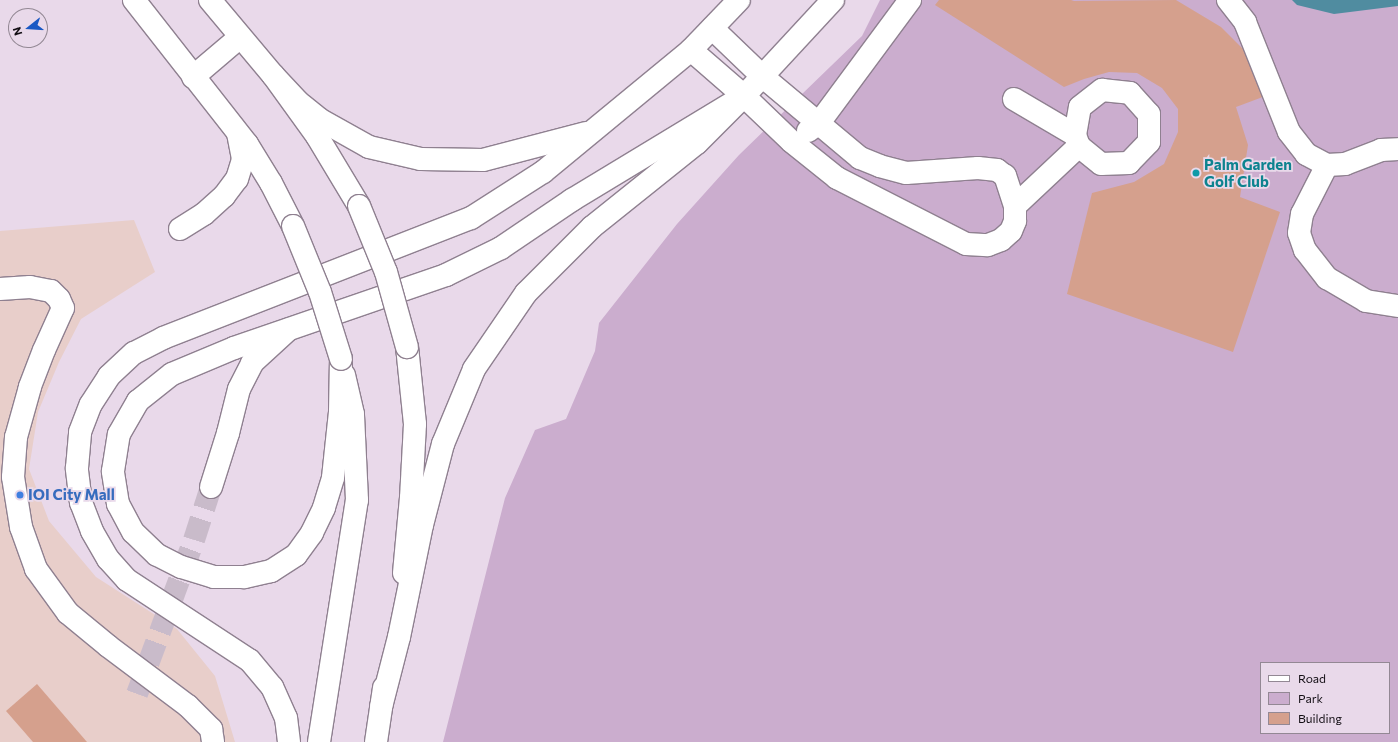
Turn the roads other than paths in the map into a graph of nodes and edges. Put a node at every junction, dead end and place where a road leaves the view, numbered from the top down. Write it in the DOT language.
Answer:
graph roads {
  1 [pos="134,0"];
  2 [pos="210,0"];
  3 [pos="739,0"];
  4 [pos="833,0"];
  5 [pos="910,0"];
  6 [pos="1228,0"];
  7 [pos="712,28"];
  8 [pos="240,37"];
  9 [pos="691,50"];
  10 [pos="273,75"];
  11 [pos="193,76"];
  12 [pos="762,76"];
  13 [pos="744,96"];
  14 [pos="1014,99"];
  15 [pos="819,123"];
  16 [pos="592,132"];
  17 [pos="238,133"];
  18 [pos="792,142"];
  19 [pos="1398,149"];
  20 [pos="1327,165"];
  21 [pos="1015,206"];
  22 [pos="180,229"];
  23 [pos="0,289"];
  24 [pos="1398,306"];
  25 [pos="289,329"];
  26 [pos="341,359"];
  27 [pos="211,487"];
  28 [pos="381,707"];
  29 [pos="213,742"];
  30 [pos="289,742"];
  31 [pos="319,742"];
  32 [pos="376,742"];
  1 -- 11 [label="main road"];
  2 -- 8 [label="main road"];
  3 -- 7 [label="main road"];
  4 -- 12 [label="main road"];
  5 -- 15 [label="main road"];
  6 -- 20 [label="main road"];
  7 -- 9 [label="main road"];
  7 -- 12 [label="main road"];
  8 -- 10 [label="main road"];
  8 -- 11 [label="main road"];
  9 -- 13 [label="main road"];
  9 -- 16 [label="main road"];
  10 -- 16 [label="main road"];
  10 -- 28 [label="main road, bridge"];
  11 -- 17 [label="main road"];
  12 -- 13 [label="main road"];
  12 -- 15 [label="main road"];
  13 -- 18 [label="main road"];
  13 -- 25 [label="main road"];
  13 -- 28 [label="main road"];
  14 -- 21 [label="main road"];
  15 -- 18 [label="main road"];
  15 -- 21 [label="main road"];
  16 -- 30 [label="main road"];
  17 -- 22 [label="main road"];
  17 -- 26 [label="main road, bridge"];
  18 -- 21 [label="main road"];
  19 -- 20 [label="main road"];
  20 -- 24 [label="main road"];
  23 -- 29 [label="main road"];
  25 -- 26 [label="main road"];
  25 -- 27 [label="main road"];
  26 -- 31 [label="main road"];
  28 -- 32 [label="main road"];
}
